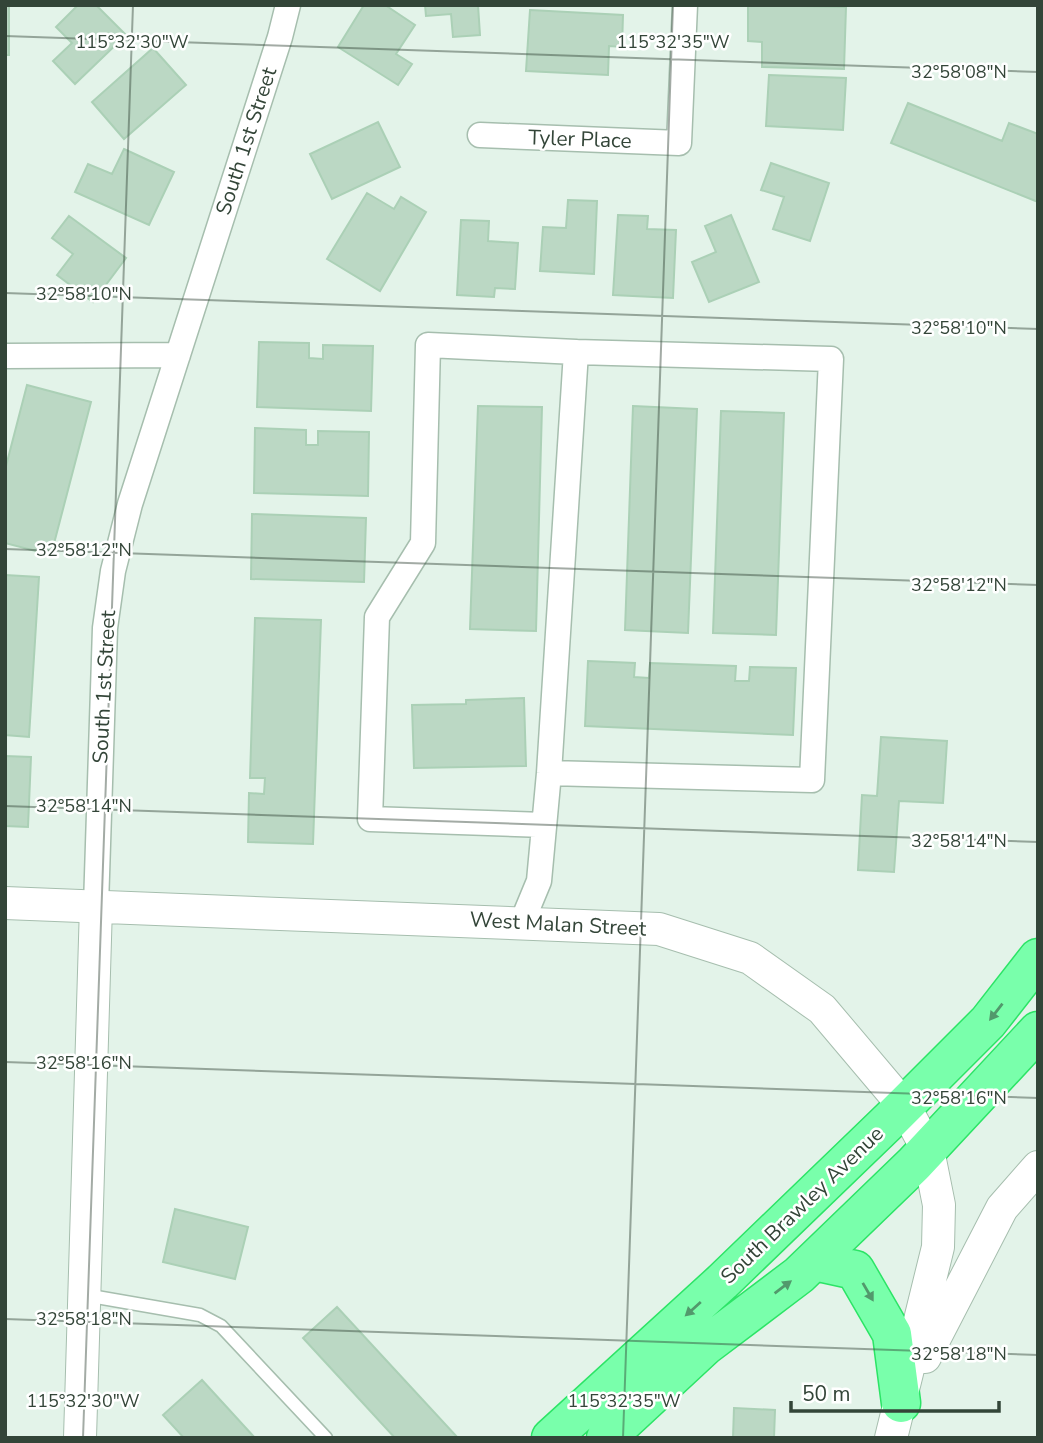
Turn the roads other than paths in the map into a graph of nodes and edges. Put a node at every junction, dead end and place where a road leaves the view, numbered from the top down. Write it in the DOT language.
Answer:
graph roads {
  1 [pos="288,5"];
  2 [pos="685,5"];
  3 [pos="480,135"];
  4 [pos="576,352"];
  5 [pos="177,355"];
  6 [pos="5,356"];
  7 [pos="548,773"];
  8 [pos="544,825"];
  9 [pos="5,903"];
  10 [pos="96,906"];
  11 [pos="522,922"];
  12 [pos="1038,958"];
  13 [pos="1038,1031"];
  14 [pos="904,1106"];
  15 [pos="928,1150"];
  16 [pos="1038,1167"];
  17 [pos="814,1261"];
  18 [pos="84,1295"];
  19 [pos="896,1420"];
  20 [pos="80,1438"];
  21 [pos="326,1438"];
  22 [pos="551,1438"];
  23 [pos="606,1438"];
  1 -- 5 [label="street, South 1st Street"];
  2 -- 3 [label="street, Tyler Place"];
  4 -- 7 [label="street"];
  4 -- 7 [label="street"];
  4 -- 8 [label="street"];
  5 -- 6 [label="street"];
  5 -- 10 [label="street, South 1st Street"];
  7 -- 8 [label="street"];
  8 -- 11 [label="street"];
  9 -- 10 [label="street, West Malan Street"];
  10 -- 11 [label="street, West Malan Street"];
  10 -- 18 [label="street, South 1st Street"];
  11 -- 14 [label="street, West Malan Street"];
  12 -- 14 [label="highway, South Brawley Avenue, one-way"];
  13 -- 15 [label="highway, South Brawley Avenue"];
  14 -- 15 [label="street, West Malan Street"];
  14 -- 22 [label="highway, South Brawley Avenue, one-way"];
  15 -- 17 [label="highway, South Brawley Avenue"];
  15 -- 19 [label="street, West Malan Street"];
  16 -- 19 [label="street"];
  17 -- 19 [label="highway, one-way"];
  23 -- 17 [label="highway, South Brawley Avenue, one-way"];
  18 -- 20 [label="street, South 1st Street"];
  18 -- 21 [label="lane"];
}
